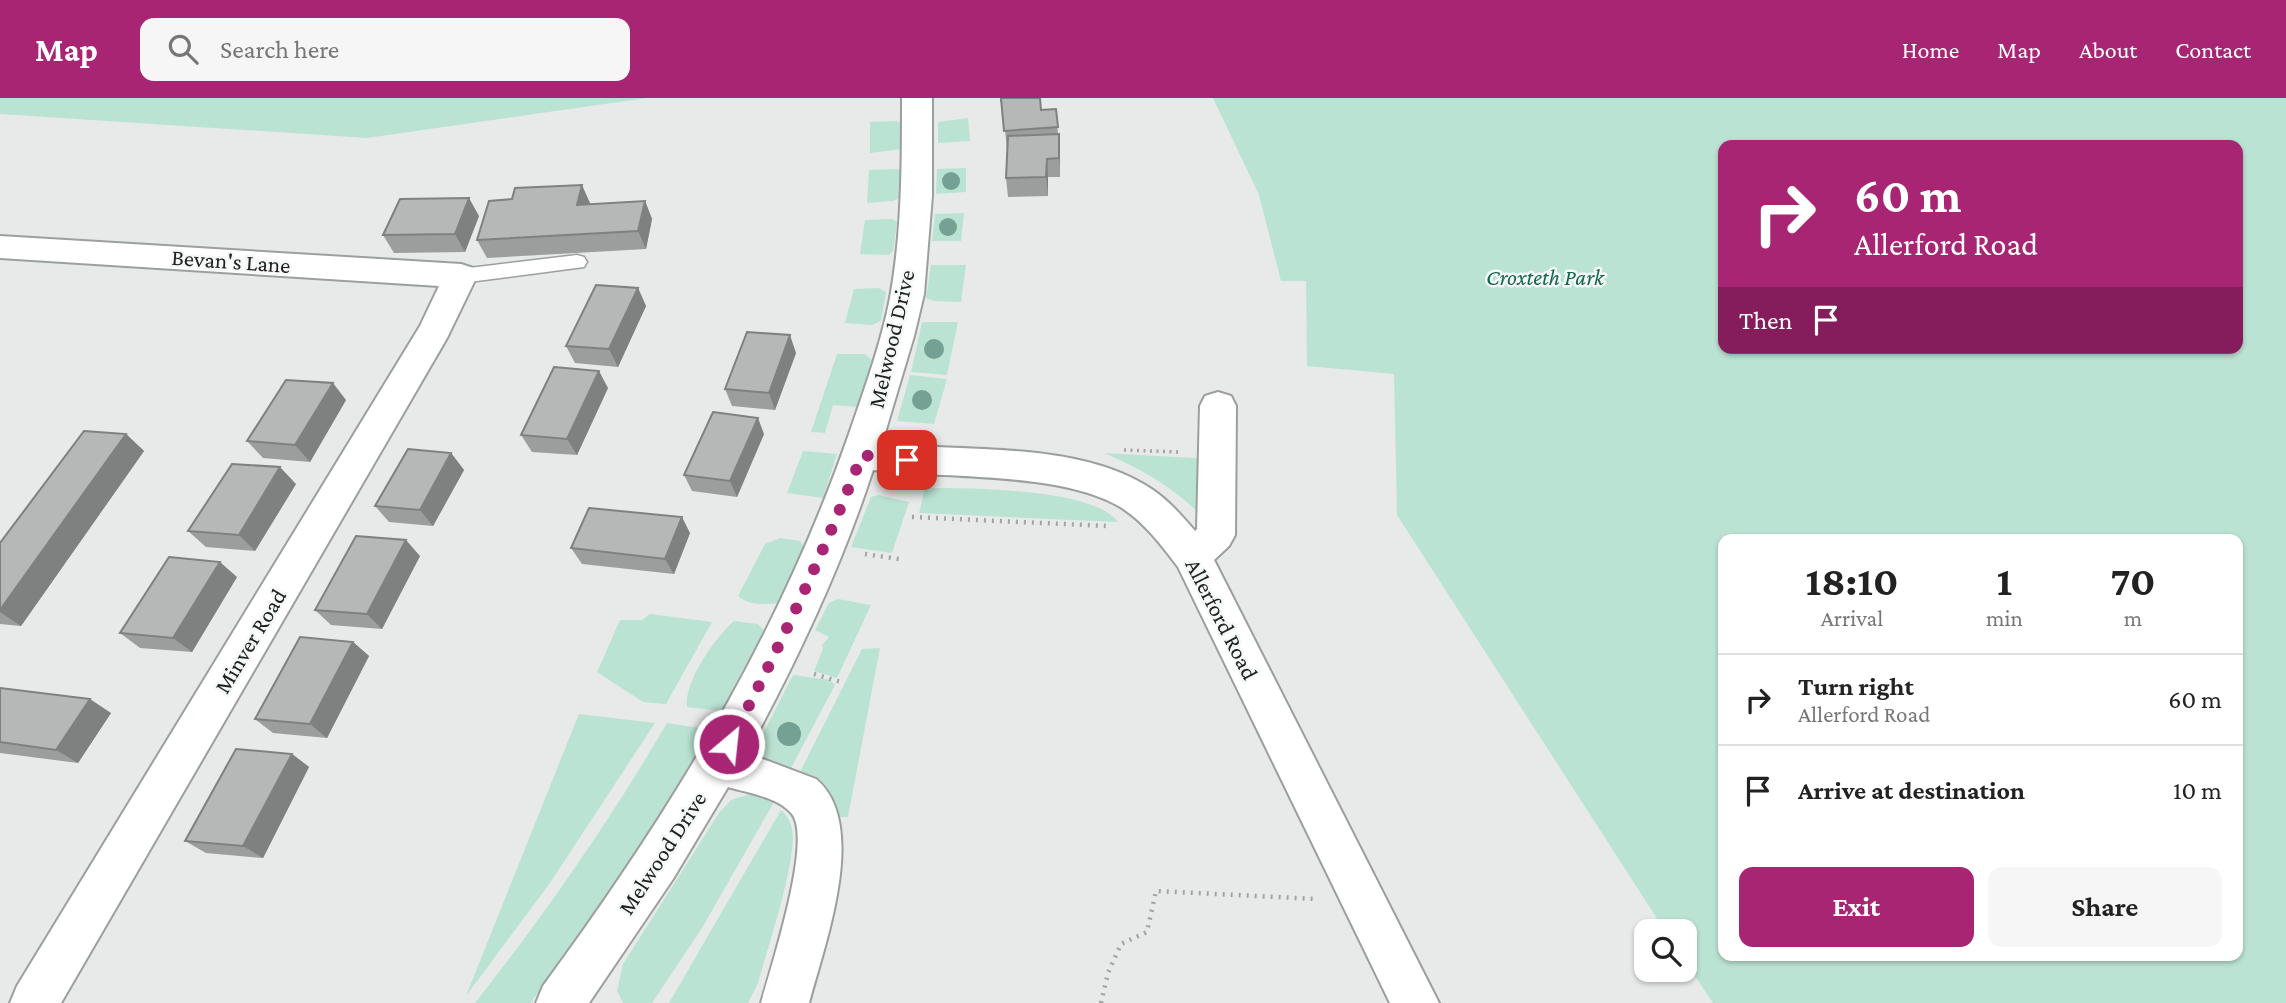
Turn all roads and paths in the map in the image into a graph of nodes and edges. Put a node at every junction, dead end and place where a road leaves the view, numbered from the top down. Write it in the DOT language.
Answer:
graph roads {
  1 [pos="917,98"];
  2 [pos="0,247"];
  3 [pos="577,262"];
  4 [pos="461,276"];
  5 [pos="1218,406"];
  6 [pos="1121,450"];
  7 [pos="1217,454"];
  8 [pos="862,455"];
  9 [pos="912,517"];
  10 [pos="1182,543"];
  11 [pos="814,674"];
  12 [pos="841,682"];
  13 [pos="718,764"];
  14 [pos="1363,901"];
  15 [pos="565,1001"];
  16 [pos="34,1003"];
  17 [pos="785,1003"];
  18 [pos="1101,1003"];
  19 [pos="1415,1003"];
  1 -- 8 [label="street, Melwood Drive"];
  2 -- 4 [label="street, Bevan's Lane"];
  3 -- 4 [label="lane"];
  4 -- 16 [label="street, Minver Road"];
  5 -- 7 [label="street"];
  6 -- 7 [label="path"];
  7 -- 10 [label="street"];
  8 -- 10 [label="street, Allerford Road"];
  8 -- 13 [label="street, Melwood Drive"];
  9 -- 10 [label="path"];
  10 -- 14 [label="street, Allerford Road"];
  11 -- 12 [label="path"];
  13 -- 15 [label="street, Melwood Drive"];
  13 -- 17 [label="street"];
  14 -- 18 [label="path"];
  14 -- 19 [label="street, Allerford Road"];
}
